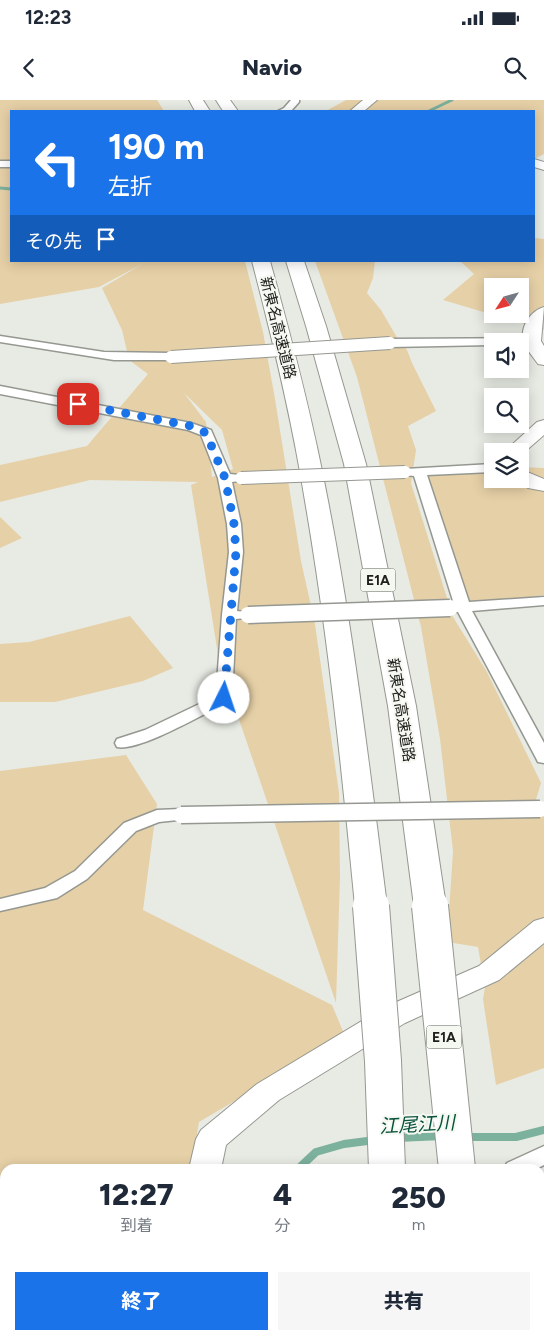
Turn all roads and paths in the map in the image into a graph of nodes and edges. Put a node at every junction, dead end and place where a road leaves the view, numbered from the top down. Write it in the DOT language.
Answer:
graph roads {
  1 [pos="295,100"];
  2 [pos="371,100"];
  3 [pos="287,110"];
  4 [pos="357,110"];
  5 [pos="261,262"];
  6 [pos="295,262"];
  7 [pos="544,312"];
  8 [pos="0,338"];
  9 [pos="532,341"];
  10 [pos="390,342"];
  11 [pos="171,357"];
  12 [pos="544,360"];
  13 [pos="0,390"];
  14 [pos="544,426"];
  15 [pos="524,443"];
  16 [pos="484,468"];
  17 [pos="412,471"];
  18 [pos="225,478"];
  19 [pos="529,480"];
  20 [pos="544,485"];
  21 [pos="544,601"];
  22 [pos="456,608"];
  23 [pos="229,615"];
  24 [pos="123,743"];
  25 [pos="544,758"];
  26 [pos="542,808"];
  27 [pos="0,906"];
  28 [pos="544,928"];
  29 [pos="544,1156"];
  30 [pos="206,1164"];
  31 [pos="387,1164"];
  32 [pos="456,1164"];
  33 [pos="526,1164"];
  1 -- 3 [label="street"];
  2 -- 4 [label="street"];
  5 -- 31 [label="highway, 新東名高速道路, bridge"];
  6 -- 32 [label="highway, 新東名高速道路 / E1A, bridge"];
  7 -- 9 [label="street"];
  8 -- 11 [label="street"];
  9 -- 10 [label="street"];
  9 -- 12 [label="street"];
  10 -- 11 [label="street, bridge"];
  13 -- 18 [label="street"];
  14 -- 15 [label="street"];
  16 -- 17 [label="street"];
  17 -- 18 [label="street, bridge"];
  17 -- 22 [label="street"];
  18 -- 23 [label="street"];
  19 -- 20 [label="street"];
  21 -- 22 [label="street"];
  22 -- 23 [label="street, bridge"];
  22 -- 25 [label="street"];
  23 -- 24 [label="street"];
  26 -- 27 [label="street, bridge"];
  28 -- 30 [label="street"];
  29 -- 33 [label="street"];
}
